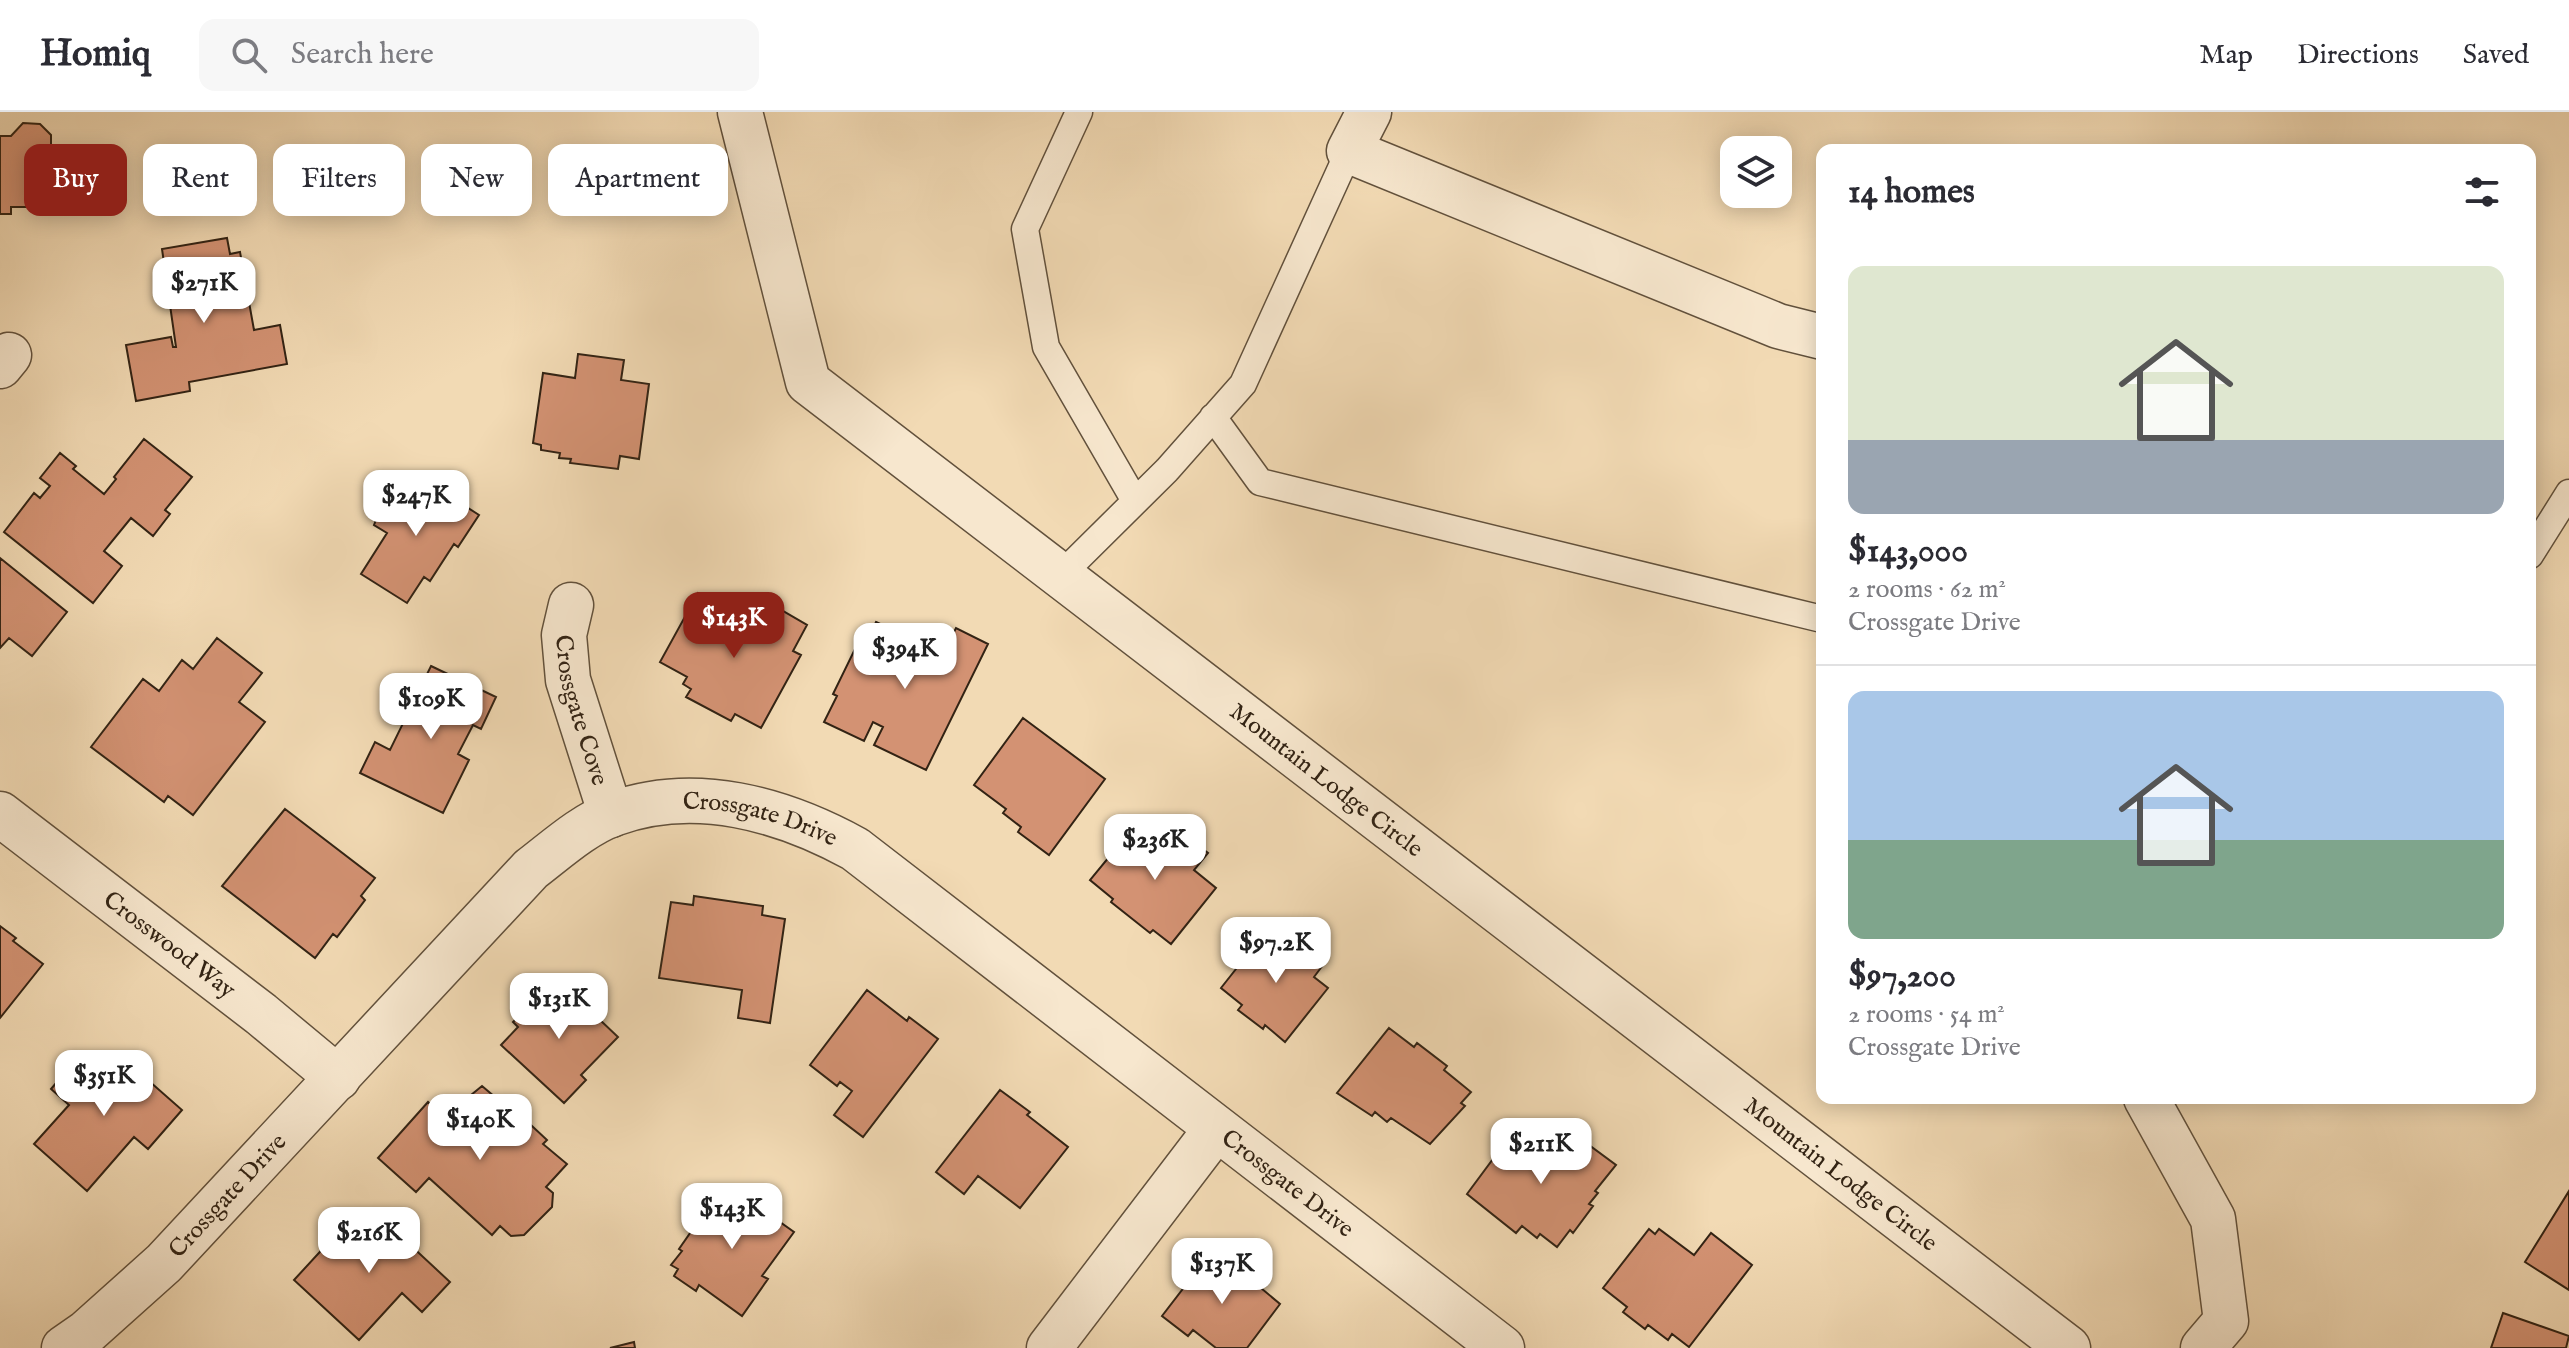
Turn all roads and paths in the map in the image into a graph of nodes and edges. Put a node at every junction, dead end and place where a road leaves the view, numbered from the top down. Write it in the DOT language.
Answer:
graph roads {
  1 [pos="740,112"];
  2 [pos="1079,112"];
  3 [pos="1369,112"];
  4 [pos="1349,151"];
  5 [pos="1816,336"];
  6 [pos="1213,417"];
  7 [pos="2569,493"];
  8 [pos="1135,501"];
  9 [pos="2536,545"];
  10 [pos="1060,576"];
  11 [pos="571,605"];
  12 [pos="1816,618"];
  13 [pos="0,814"];
  14 [pos="611,815"];
  15 [pos="338,1078"];
  16 [pos="2149,1104"];
  17 [pos="1216,1129"];
  18 [pos="64,1348"];
  19 [pos="1049,1348"];
  20 [pos="1502,1348"];
  21 [pos="2068,1348"];
  22 [pos="2203,1348"];
  1 -- 10 [label="street, Mountain Lodge Circle"];
  2 -- 8 [label="lane"];
  3 -- 4 [label="street"];
  4 -- 5 [label="street"];
  4 -- 6 [label="lane"];
  6 -- 8 [label="lane"];
  6 -- 12 [label="lane"];
  7 -- 9 [label="lane"];
  8 -- 10 [label="lane"];
  10 -- 21 [label="street, Mountain Lodge Circle"];
  11 -- 14 [label="street, Crossgate Cove"];
  13 -- 15 [label="street, Crosswood Way"];
  14 -- 15 [label="street, Crossgate Drive"];
  14 -- 17 [label="street, Crossgate Drive"];
  15 -- 18 [label="street, Crossgate Drive"];
  16 -- 22 [label="street"];
  17 -- 19 [label="street"];
  17 -- 20 [label="street, Crossgate Drive"];
}
